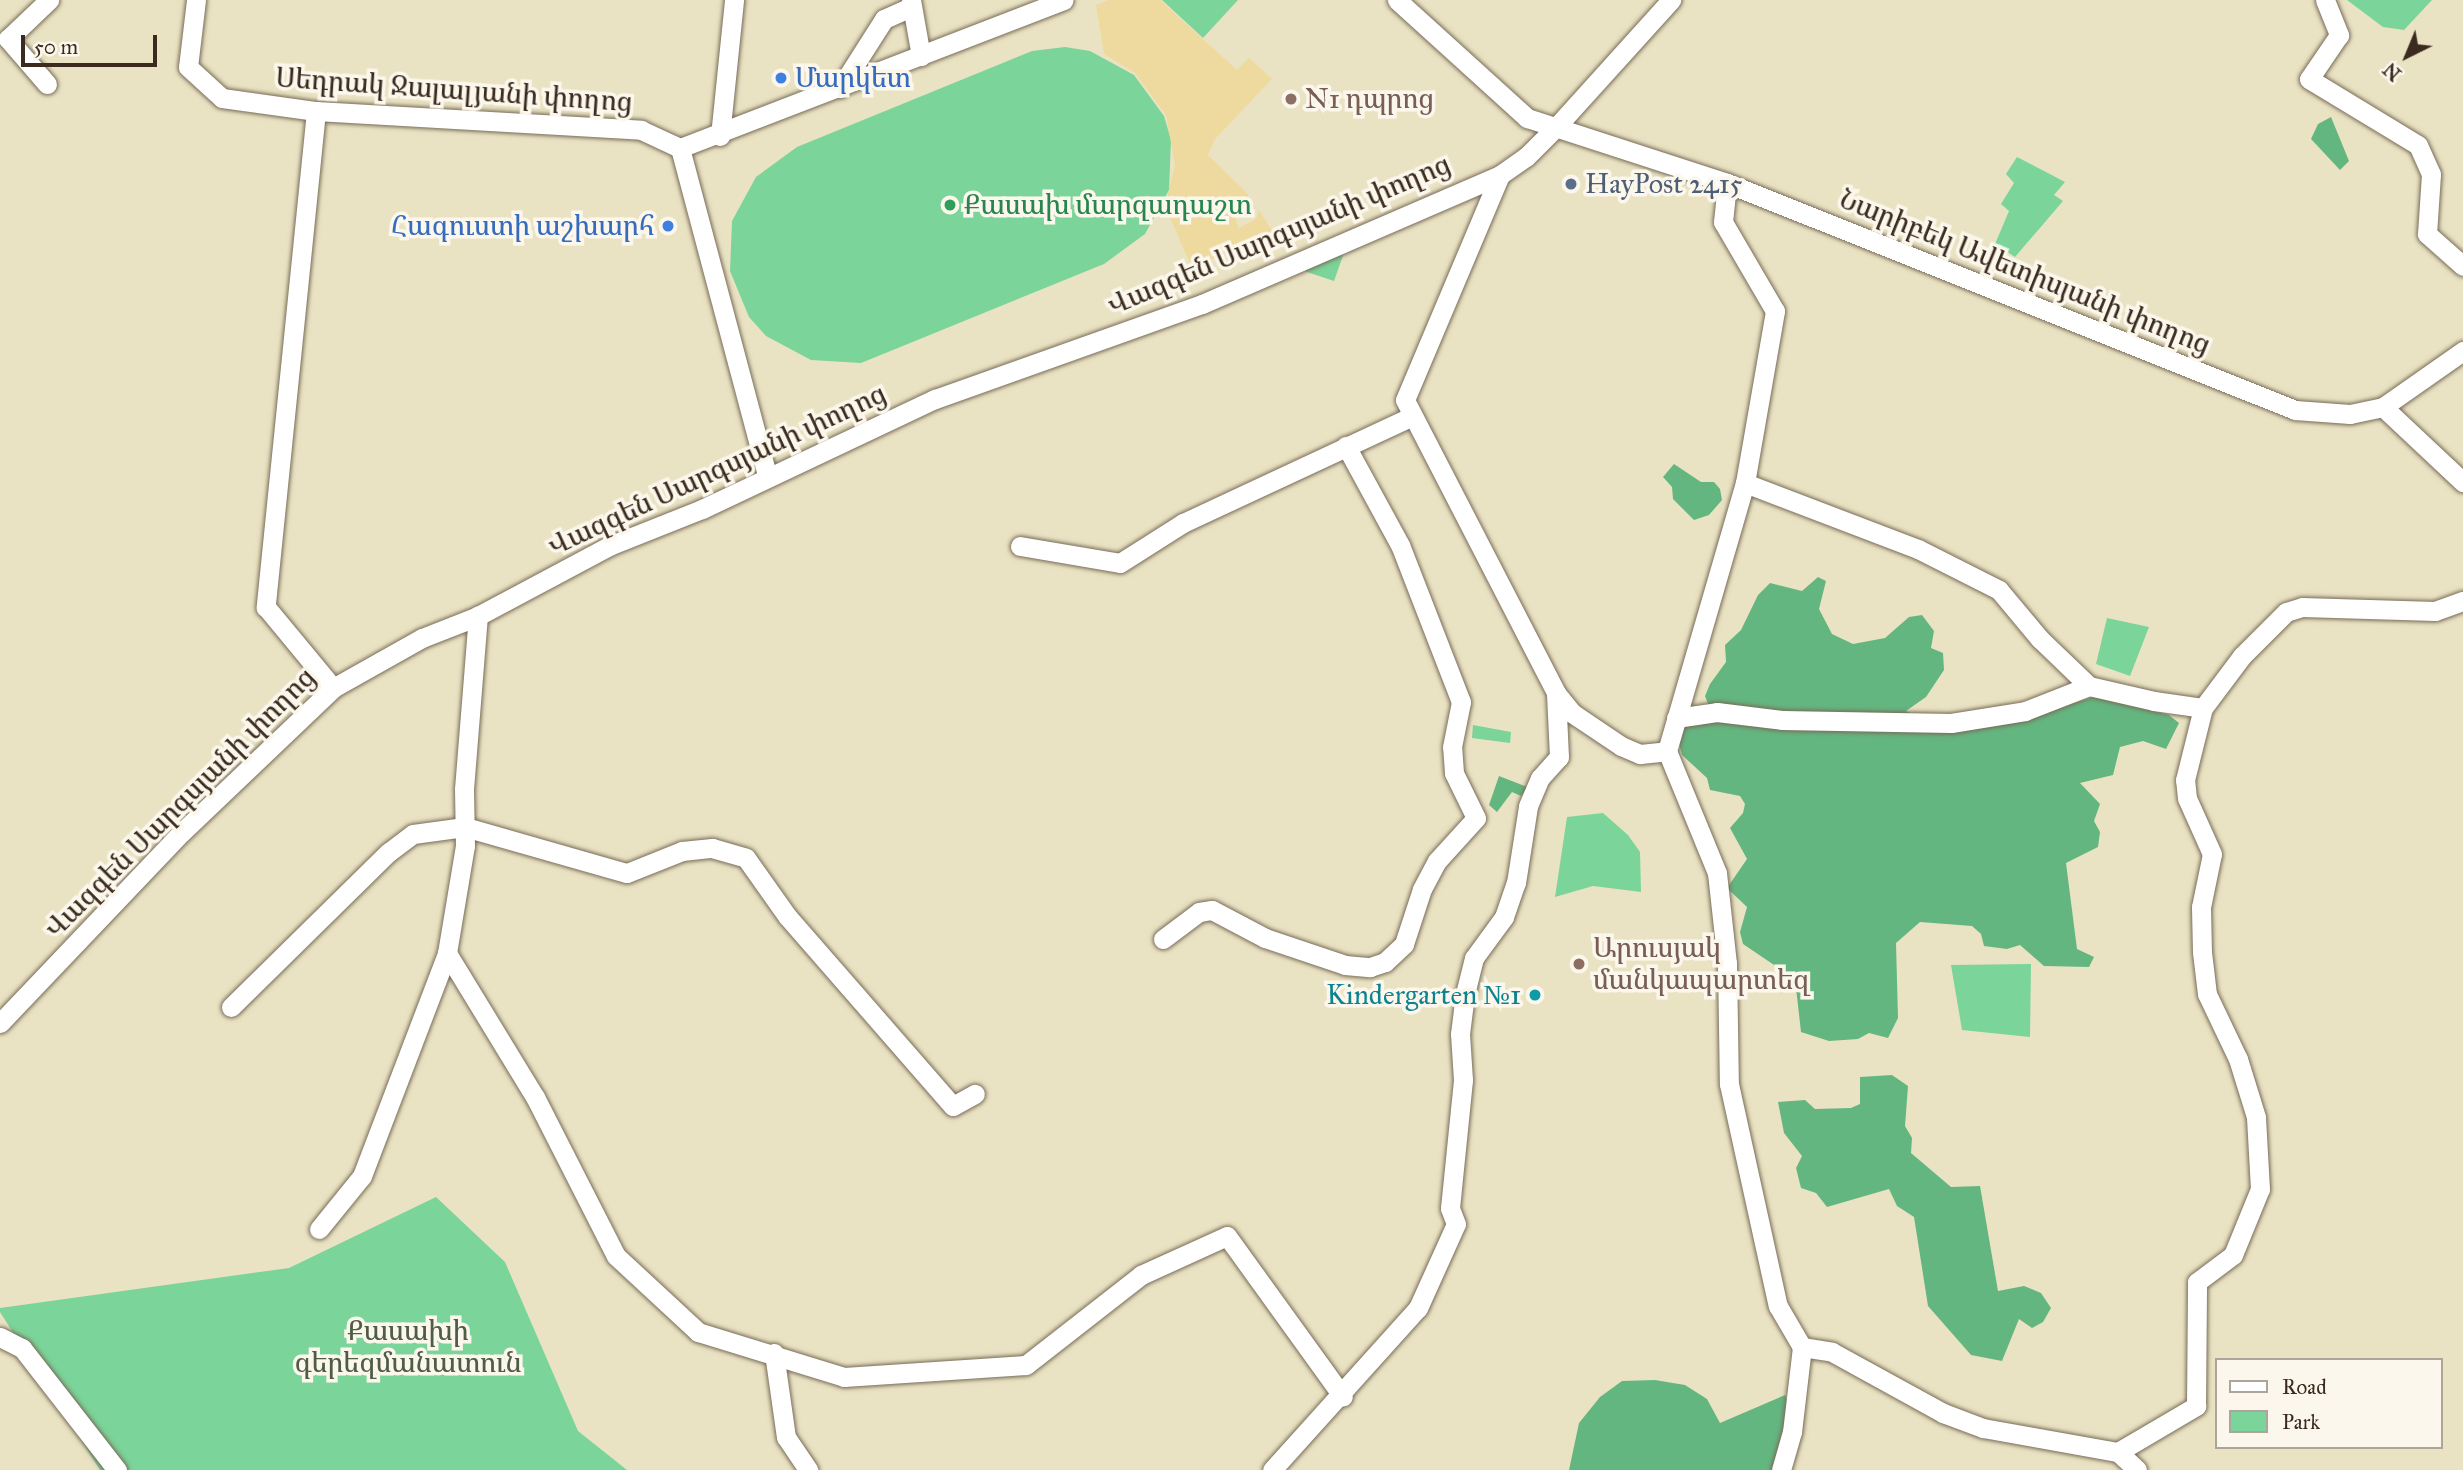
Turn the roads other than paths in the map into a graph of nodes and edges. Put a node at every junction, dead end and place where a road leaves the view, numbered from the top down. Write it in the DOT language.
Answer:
graph roads {
  1 [pos="49,0"];
  2 [pos="196,0"];
  3 [pos="734,0"];
  4 [pos="1063,0"];
  5 [pos="1397,0"];
  6 [pos="1671,0"];
  7 [pos="2325,0"];
  8 [pos="911,3"];
  9 [pos="921,57"];
  10 [pos="47,84"];
  11 [pos="840,89"];
  12 [pos="316,111"];
  13 [pos="1558,125"];
  14 [pos="720,136"];
  15 [pos="680,148"];
  16 [pos="1500,175"];
  17 [pos="1727,183"];
  18 [pos="2463,266"];
  19 [pos="2463,351"];
  20 [pos="2383,407"];
  21 [pos="1412,416"];
  22 [pos="1346,446"];
  23 [pos="767,477"];
  24 [pos="2463,482"];
  25 [pos="1745,483"];
  26 [pos="1020,546"];
  27 [pos="2463,601"];
  28 [pos="478,616"];
  29 [pos="2090,687"];
  30 [pos="333,688"];
  31 [pos="1556,693"];
  32 [pos="2203,708"];
  33 [pos="1676,718"];
  34 [pos="1667,751"];
  35 [pos="464,827"];
  36 [pos="1163,939"];
  37 [pos="447,953"];
  38 [pos="231,1007"];
  39 [pos="0,1023"];
  40 [pos="975,1094"];
  41 [pos="319,1229"];
  42 [pos="0,1337"];
  43 [pos="1802,1347"];
  44 [pos="774,1353"];
  45 [pos="1343,1397"];
  46 [pos="2118,1452"];
  47 [pos="117,1470"];
  48 [pos="808,1470"];
  49 [pos="1272,1470"];
  50 [pos="1781,1470"];
  51 [pos="2137,1470"];
  1 -- 10 [label="street"];
  2 -- 12 [label="street, Սեդրակ Ջալալյանի փողոց"];
  3 -- 14 [label="street"];
  4 -- 9 [label="street"];
  5 -- 13 [label="street"];
  6 -- 13 [label="street, Վազգեն Սարգսյանի փողոց"];
  7 -- 18 [label="street"];
  8 -- 9 [label="street"];
  8 -- 11 [label="street"];
  9 -- 11 [label="street"];
  11 -- 14 [label="street"];
  12 -- 15 [label="street, Սեդրակ Ջալալյանի փողոց"];
  12 -- 30 [label="street"];
  13 -- 16 [label="street, Վազգեն Սարգսյանի փողոց"];
  13 -- 17 [label="street, Նարիբեկ Ավետիսյանի փողոց"];
  14 -- 15 [label="street"];
  15 -- 23 [label="street"];
  16 -- 21 [label="street"];
  16 -- 23 [label="street, Վազգեն Սարգսյանի փողոց"];
  17 -- 20 [label="street, Նարիբեկ Ավետիսյանի փողոց"];
  17 -- 25 [label="street"];
  19 -- 20 [label="street, Նարիբեկ Ավետիսյանի փողոց"];
  20 -- 24 [label="street"];
  21 -- 22 [label="street"];
  21 -- 31 [label="street"];
  22 -- 26 [label="street"];
  22 -- 36 [label="street"];
  23 -- 28 [label="street, Վազգեն Սարգսյանի փողոց"];
  25 -- 29 [label="street"];
  25 -- 33 [label="street"];
  27 -- 32 [label="street"];
  28 -- 30 [label="street, Վազգեն Սարգսյանի փողոց"];
  28 -- 35 [label="street"];
  29 -- 32 [label="street"];
  29 -- 33 [label="street"];
  30 -- 39 [label="street, Վազգեն Սարգսյանի փողոց"];
  31 -- 34 [label="street"];
  31 -- 45 [label="street"];
  32 -- 46 [label="street"];
  33 -- 34 [label="street"];
  34 -- 43 [label="street"];
  35 -- 37 [label="street"];
  35 -- 38 [label="street"];
  35 -- 40 [label="street"];
  37 -- 41 [label="street"];
  37 -- 44 [label="street"];
  42 -- 47 [label="street"];
  43 -- 46 [label="street"];
  43 -- 50 [label="street"];
  44 -- 45 [label="street"];
  44 -- 48 [label="street"];
  45 -- 49 [label="street"];
  46 -- 51 [label="street"];
}
